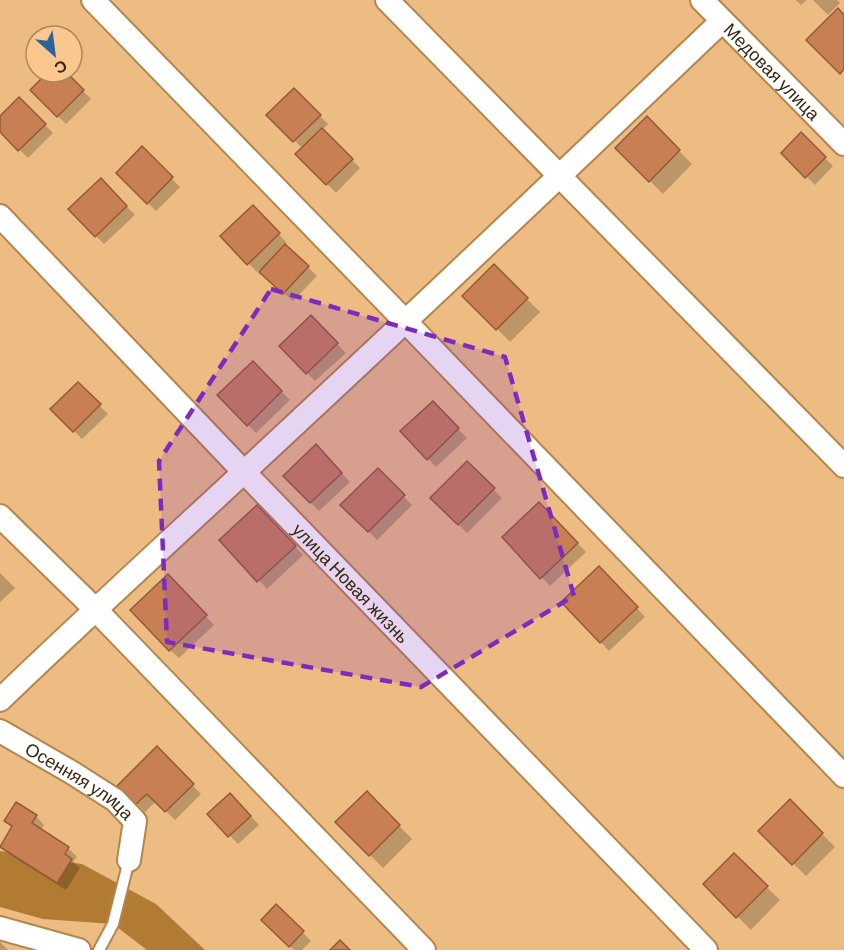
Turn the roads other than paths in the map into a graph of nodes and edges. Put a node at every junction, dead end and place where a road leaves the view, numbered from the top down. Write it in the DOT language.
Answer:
graph roads {
  1 [pos="93,0"];
  2 [pos="387,0"];
  3 [pos="702,0"];
  4 [pos="722,21"];
  5 [pos="844,144"];
  6 [pos="559,177"];
  7 [pos="0,216"];
  8 [pos="405,321"];
  9 [pos="844,466"];
  10 [pos="244,472"];
  11 [pos="0,516"];
  12 [pos="95,609"];
  13 [pos="0,700"];
  14 [pos="0,731"];
  15 [pos="844,776"];
  16 [pos="129,860"];
  17 [pos="0,928"];
  18 [pos="79,950"];
  19 [pos="99,950"];
  20 [pos="424,950"];
  21 [pos="706,950"];
  1 -- 8 [label="street"];
  2 -- 6 [label="street"];
  3 -- 4 [label="street, Медовая улица"];
  4 -- 5 [label="street, Медовая улица"];
  4 -- 6 [label="street"];
  6 -- 8 [label="street"];
  6 -- 9 [label="street"];
  7 -- 10 [label="street, улица Новая жизнь"];
  8 -- 10 [label="street"];
  8 -- 15 [label="street"];
  10 -- 12 [label="street"];
  10 -- 21 [label="street, улица Новая жизнь"];
  11 -- 12 [label="street"];
  12 -- 13 [label="street"];
  12 -- 20 [label="street"];
  14 -- 16 [label="street, Осенняя улица"];
  16 -- 19 [label="lane, Осенняя улица"];
  17 -- 18 [label="street"];
}
